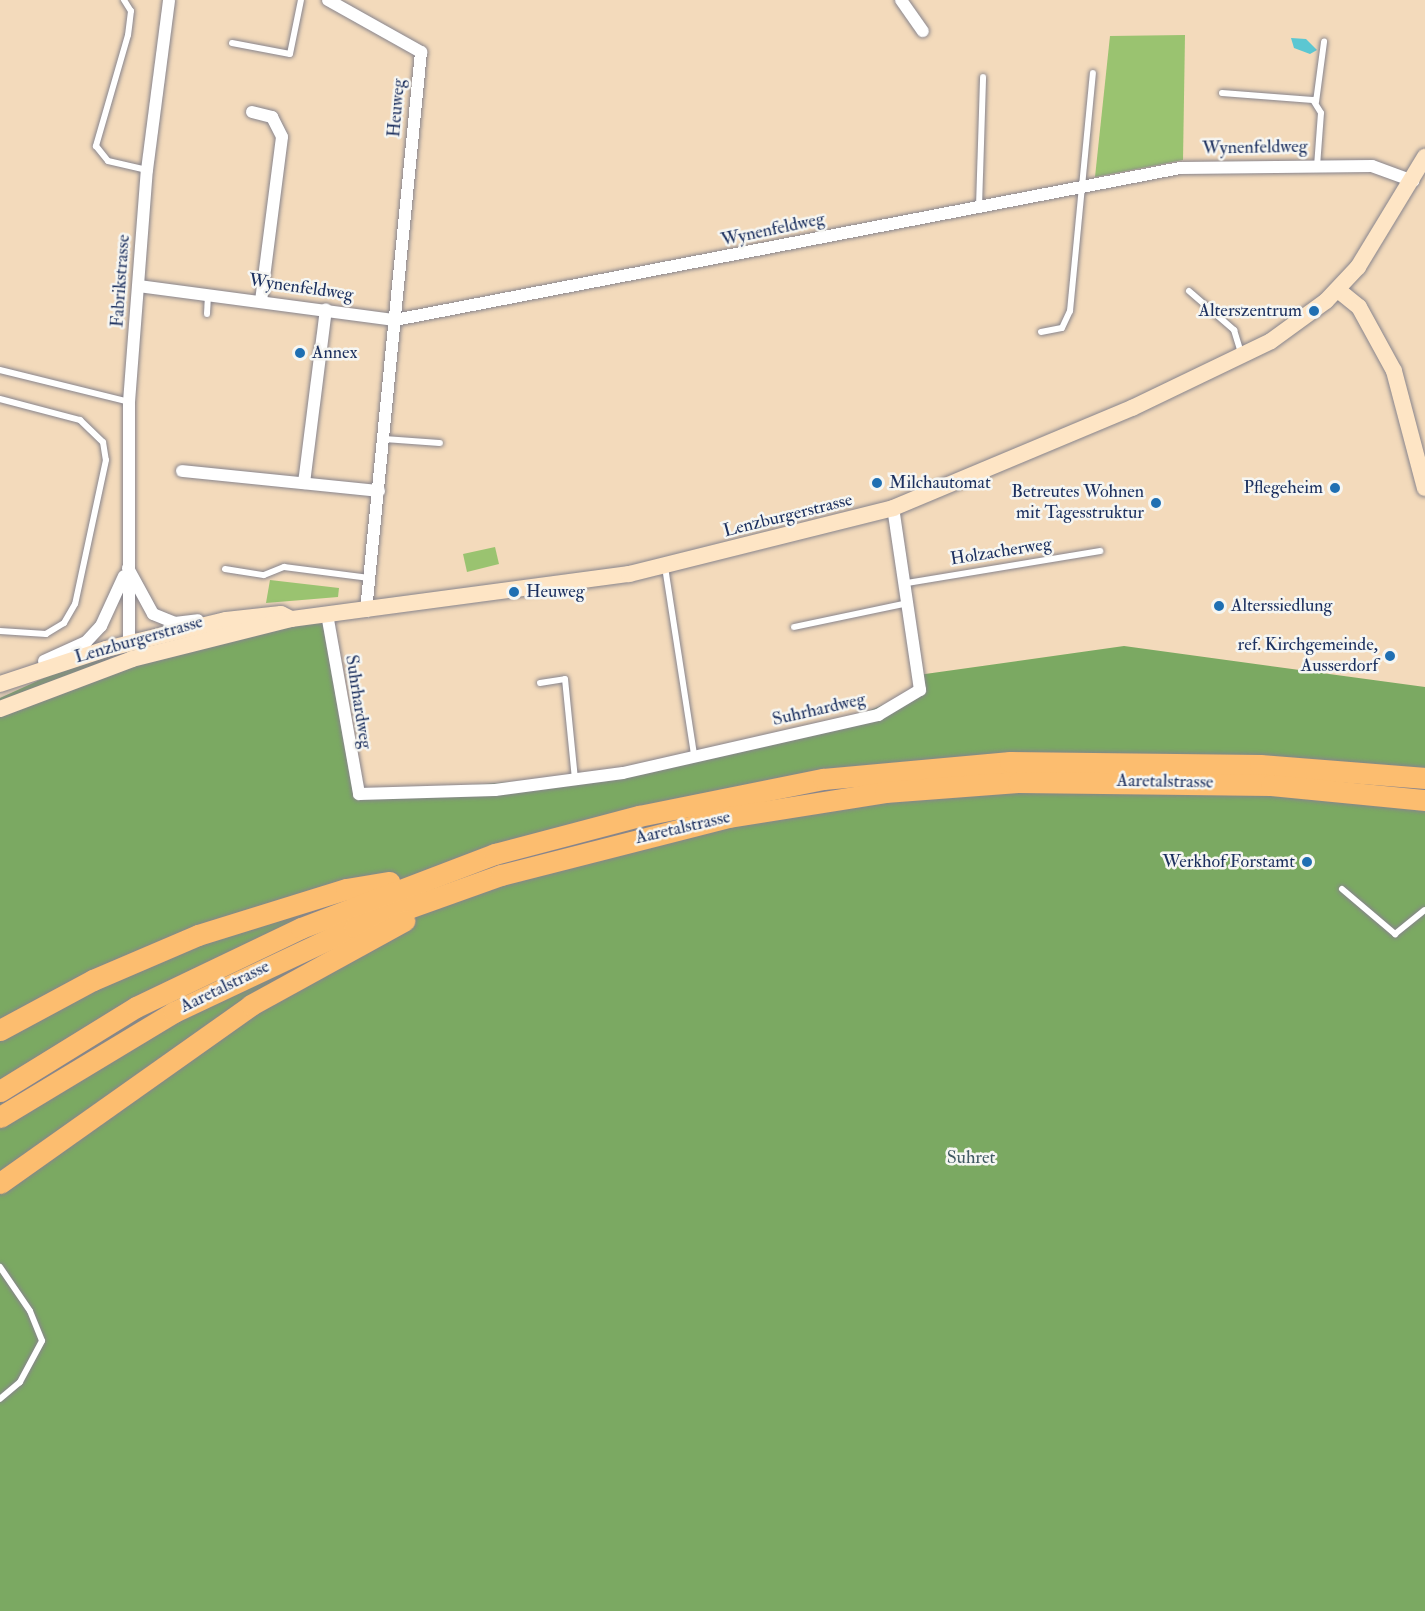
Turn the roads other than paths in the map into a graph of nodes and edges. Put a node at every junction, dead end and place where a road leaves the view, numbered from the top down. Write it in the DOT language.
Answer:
graph roads {
  1 [pos="124,0"];
  2 [pos="169,0"];
  3 [pos="301,0"];
  4 [pos="327,0"];
  5 [pos="901,0"];
  6 [pos="922,31"];
  7 [pos="1324,42"];
  8 [pos="232,43"];
  9 [pos="1093,73"];
  10 [pos="982,77"];
  11 [pos="1222,93"];
  12 [pos="1316,102"];
  13 [pos="252,112"];
  14 [pos="1425,157"];
  15 [pos="1317,166"];
  16 [pos="147,170"];
  17 [pos="1413,181"];
  18 [pos="1086,186"];
  19 [pos="979,207"];
  20 [pos="139,286"];
  21 [pos="1338,290"];
  22 [pos="1189,291"];
  23 [pos="208,293"];
  24 [pos="261,300"];
  25 [pos="326,309"];
  26 [pos="207,314"];
  27 [pos="395,320"];
  28 [pos="1041,332"];
  29 [pos="1243,358"];
  30 [pos="0,371"];
  31 [pos="0,399"];
  32 [pos="129,402"];
  33 [pos="384,439"];
  34 [pos="440,442"];
  35 [pos="182,471"];
  36 [pos="304,483"];
  37 [pos="1425,488"];
  38 [pos="379,491"];
  39 [pos="893,508"];
  40 [pos="1100,551"];
  41 [pos="128,566"];
  42 [pos="665,567"];
  43 [pos="225,569"];
  44 [pos="369,578"];
  45 [pos="908,583"];
  46 [pos="909,603"];
  47 [pos="366,611"];
  48 [pos="327,614"];
  49 [pos="291,619"];
  50 [pos="226,620"];
  51 [pos="794,627"];
  52 [pos="0,631"];
  53 [pos="130,651"];
  54 [pos="540,683"];
  55 [pos="0,684"];
  56 [pos="0,710"];
  57 [pos="694,755"];
  58 [pos="1425,778"];
  59 [pos="575,779"];
  60 [pos="1425,800"];
  61 [pos="431,875"];
  62 [pos="501,875"];
  63 [pos="1342,889"];
  64 [pos="1425,910"];
  65 [pos="0,1030"];
  66 [pos="0,1091"];
  67 [pos="0,1117"];
  68 [pos="0,1183"];
  69 [pos="0,1267"];
  70 [pos="0,1399"];
  1 -- 16 [label="lane"];
  2 -- 16 [label="street, Fabrikstrasse"];
  3 -- 8 [label="lane"];
  4 -- 27 [label="street, Heuweg"];
  5 -- 6 [label="street"];
  7 -- 12 [label="lane"];
  9 -- 18 [label="lane"];
  10 -- 19 [label="lane"];
  11 -- 12 [label="lane"];
  12 -- 15 [label="lane"];
  13 -- 24 [label="street"];
  14 -- 17 [label="main road, Lenzburgerstrasse"];
  15 -- 17 [label="street, Wynenfeldweg"];
  15 -- 18 [label="street, Wynenfeldweg"];
  16 -- 20 [label="street, Fabrikstrasse"];
  17 -- 21 [label="main road, Lenzburgerstrasse"];
  18 -- 19 [label="street, Wynenfeldweg"];
  18 -- 28 [label="lane"];
  19 -- 27 [label="street, Wynenfeldweg"];
  20 -- 23 [label="street, Wynenfeldweg"];
  20 -- 32 [label="street, Fabrikstrasse"];
  21 -- 29 [label="main road, Lenzburgerstrasse"];
  21 -- 37 [label="main road"];
  22 -- 29 [label="lane"];
  23 -- 24 [label="street, Wynenfeldweg"];
  23 -- 26 [label="lane"];
  24 -- 25 [label="street, Wynenfeldweg"];
  25 -- 27 [label="street, Wynenfeldweg"];
  25 -- 36 [label="street"];
  27 -- 33 [label="street, Heuweg"];
  29 -- 39 [label="main road, Lenzburgerstrasse"];
  30 -- 32 [label="lane"];
  31 -- 52 [label="lane"];
  32 -- 41 [label="street, Fabrikstrasse"];
  33 -- 34 [label="lane"];
  33 -- 38 [label="street, Heuweg"];
  35 -- 36 [label="street"];
  36 -- 38 [label="street"];
  38 -- 44 [label="street, Heuweg"];
  39 -- 42 [label="main road, Lenzburgerstrasse"];
  39 -- 45 [label="street, Suhrhardweg"];
  40 -- 45 [label="lane, Holzacherweg"];
  41 -- 50 [label="street, Fabrikstrasse"];
  41 -- 53 [label="street, Fabrikstrasse"];
  41 -- 55 [label="street, Fabrikstrasse"];
  42 -- 47 [label="main road, Lenzburgerstrasse"];
  42 -- 57 [label="lane"];
  43 -- 44 [label="lane"];
  44 -- 47 [label="street, Heuweg"];
  45 -- 46 [label="street, Suhrhardweg"];
  46 -- 51 [label="lane"];
  46 -- 57 [label="street, Suhrhardweg"];
  47 -- 48 [label="main road, Lenzburgerstrasse"];
  48 -- 49 [label="main road, Lenzburgerstrasse"];
  48 -- 59 [label="street, Suhrhardweg"];
  49 -- 50 [label="main road, Lenzburgerstrasse"];
  49 -- 53 [label="main road, Lenzburgerstrasse"];
  50 -- 53 [label="main road, Lenzburgerstrasse"];
  53 -- 55 [label="main road, Lenzburgerstrasse"];
  53 -- 56 [label="main road, Lenzburgerstrasse"];
  54 -- 59 [label="lane"];
  57 -- 59 [label="street, Suhrhardweg"];
  58 -- 61 [label="highway, Aaretalstrasse"];
  60 -- 62 [label="highway, Aaretalstrasse"];
  61 -- 65 [label="highway"];
  61 -- 66 [label="highway, Aaretalstrasse"];
  62 -- 67 [label="highway, Aaretalstrasse"];
  62 -- 68 [label="highway"];
  63 -- 64 [label="lane"];
  69 -- 70 [label="lane"];
}
